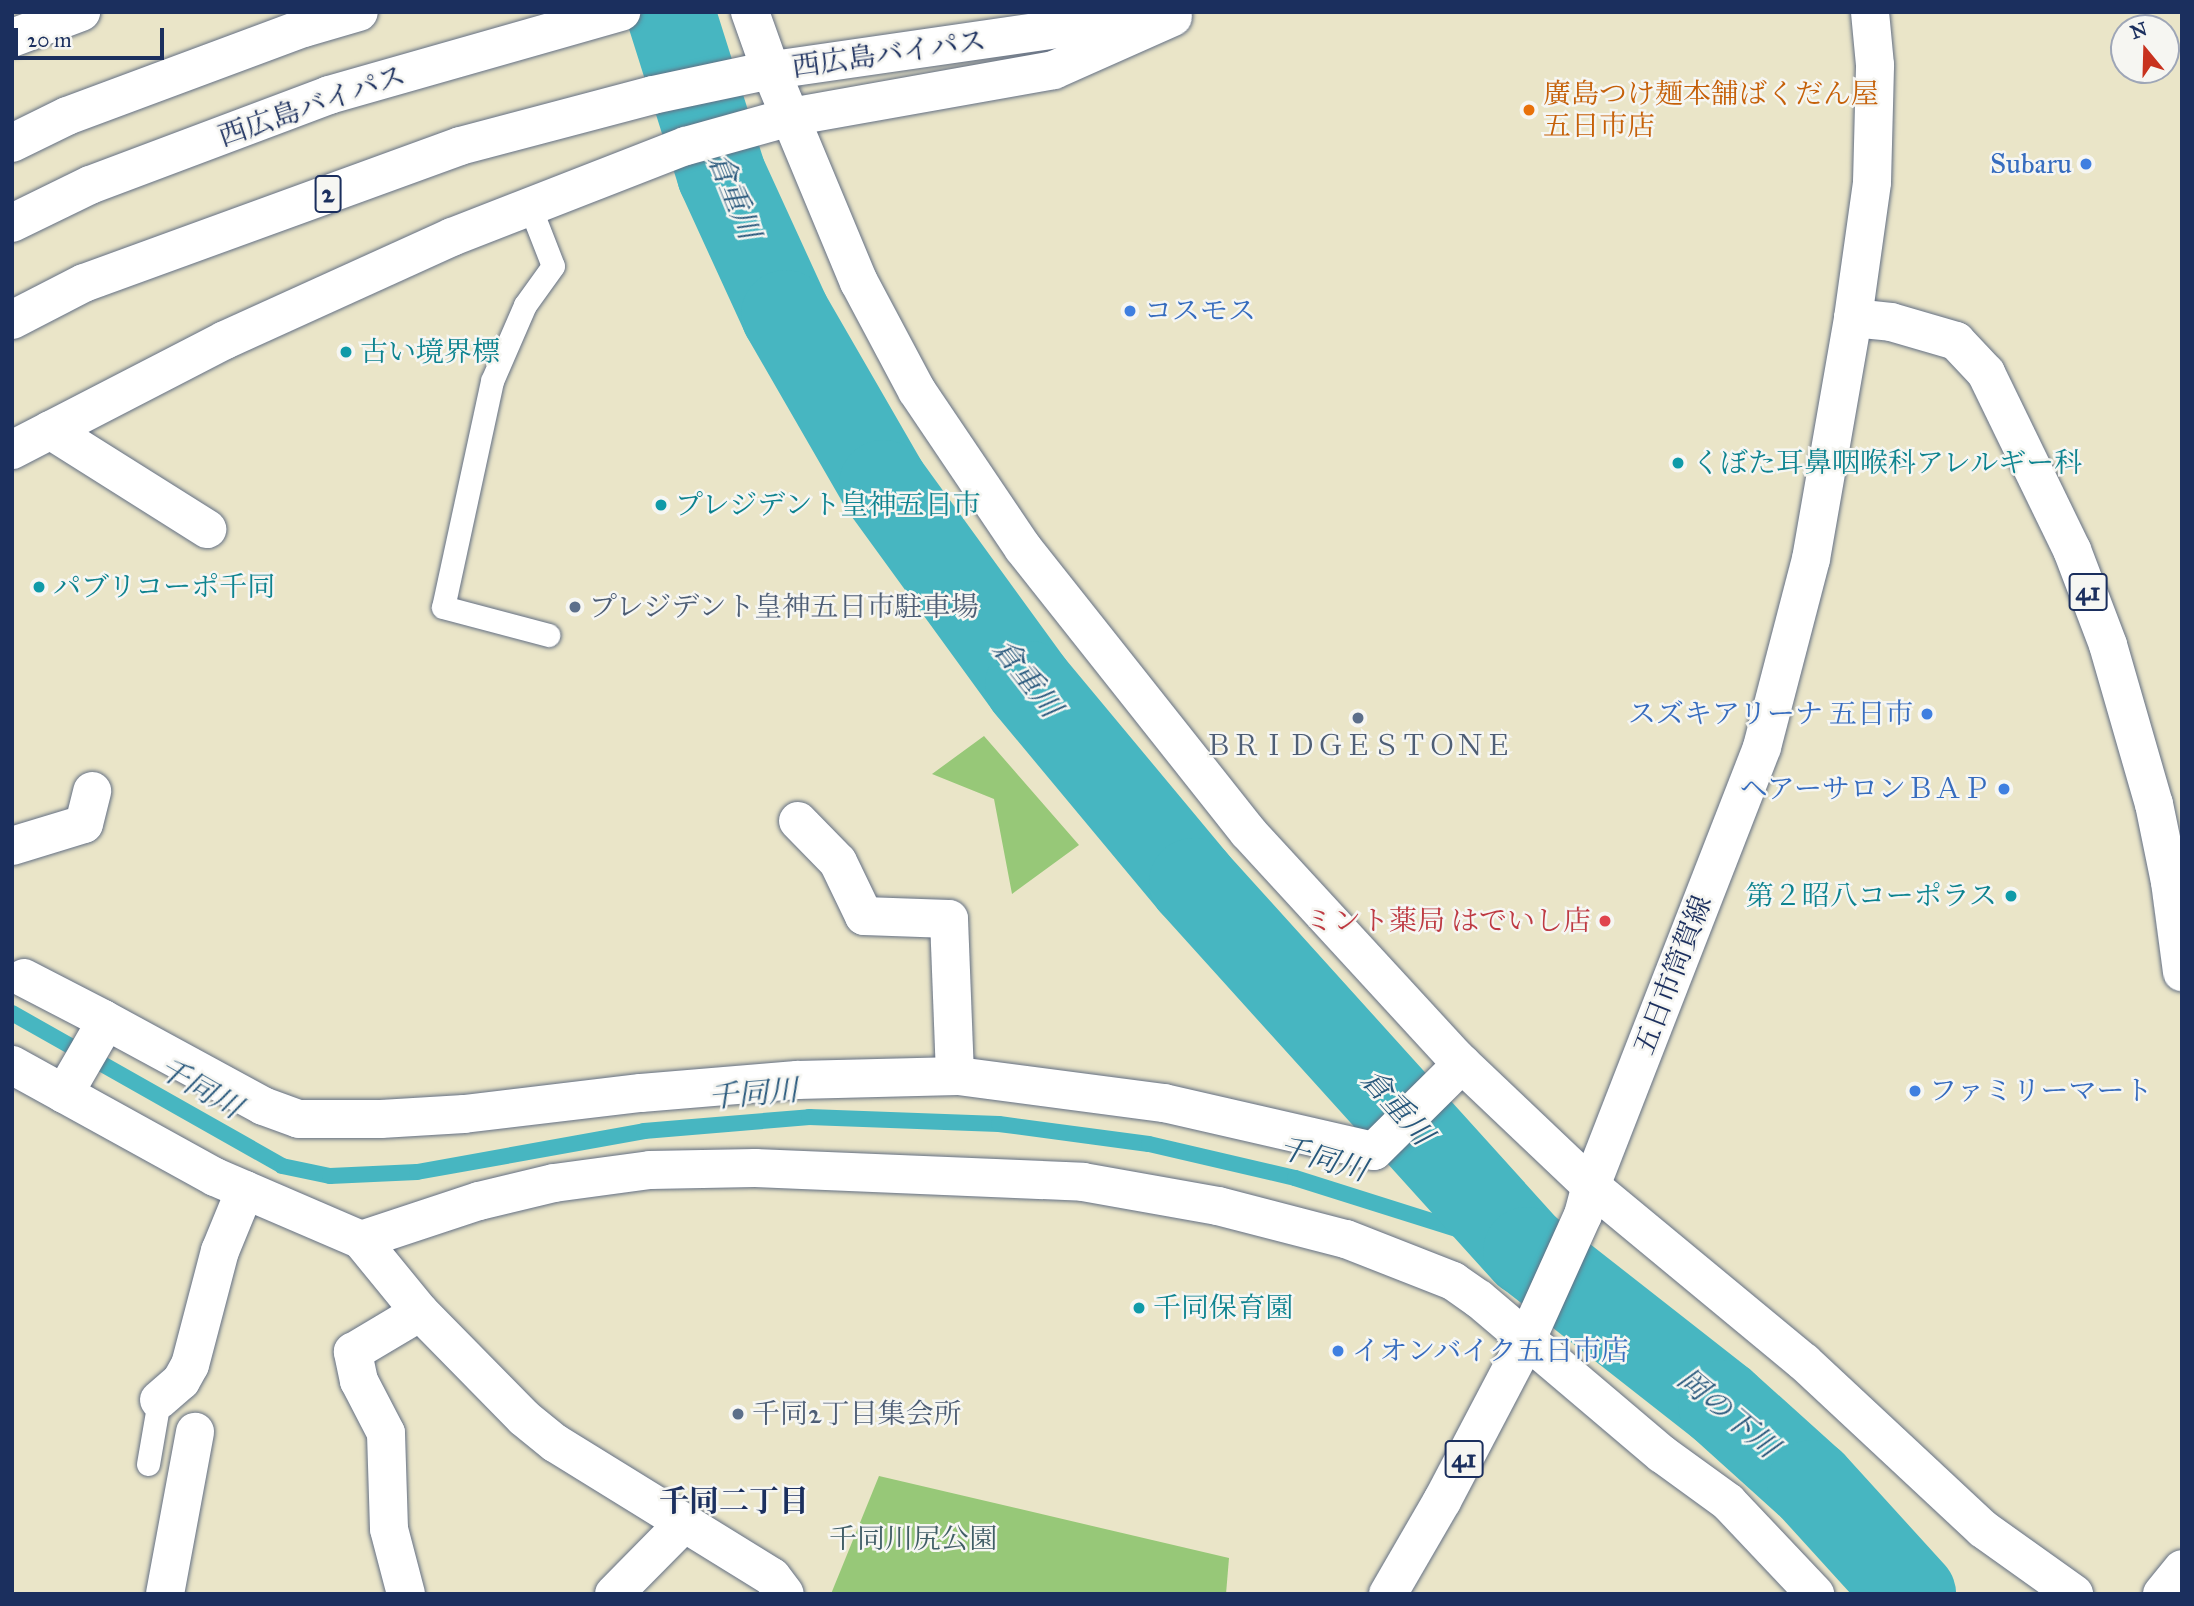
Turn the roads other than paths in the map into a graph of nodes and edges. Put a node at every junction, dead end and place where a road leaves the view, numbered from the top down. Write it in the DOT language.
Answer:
graph roads {
  1 [pos="81,12"];
  2 [pos="359,12"];
  3 [pos="621,12"];
  4 [pos="750,12"];
  5 [pos="1173,12"];
  6 [pos="1184,12"];
  7 [pos="1870,12"];
  8 [pos="12,38"];
  9 [pos="768,71"];
  10 [pos="783,119"];
  11 [pos="12,143"];
  12 [pos="530,207"];
  13 [pos="12,223"];
  14 [pos="1853,318"];
  15 [pos="12,320"];
  16 [pos="50,430"];
  17 [pos="12,450"];
  18 [pos="207,530"];
  19 [pos="548,635"];
  20 [pos="92,791"];
  21 [pos="799,821"];
  22 [pos="12,846"];
  23 [pos="2182,972"];
  24 [pos="24,978"];
  25 [pos="102,1024"];
  26 [pos="12,1065"];
  27 [pos="1453,1073"];
  28 [pos="955,1076"];
  29 [pos="68,1085"];
  30 [pos="245,1190"];
  31 [pos="1587,1201"];
  32 [pos="361,1240"];
  33 [pos="420,1312"];
  34 [pos="1531,1332"];
  35 [pos="159,1400"];
  36 [pos="195,1432"];
  37 [pos="148,1464"];
  38 [pos="684,1522"];
  39 [pos="2182,1569"];
  40 [pos="165,1594"];
  41 [pos="406,1594"];
  42 [pos="614,1594"];
  43 [pos="785,1594"];
  44 [pos="1388,1594"];
  45 [pos="1815,1594"];
  46 [pos="2074,1594"];
  47 [pos="2162,1594"];
  1 -- 8 [label="main road"];
  2 -- 11 [label="main road"];
  3 -- 13 [label="main road, 西広島バイパス"];
  4 -- 9 [label="main road"];
  5 -- 9 [label="main road, 西広島バイパス / 2"];
  6 -- 10 [label="main road"];
  7 -- 14 [label="main road, 五日市筒賀線 / 41"];
  9 -- 10 [label="main road"];
  9 -- 15 [label="main road, 2"];
  10 -- 12 [label="main road"];
  10 -- 27 [label="main road"];
  12 -- 16 [label="main road"];
  12 -- 19 [label="lane"];
  14 -- 23 [label="main road, 41"];
  14 -- 31 [label="main road, 五日市筒賀線 / 41"];
  16 -- 17 [label="main road"];
  16 -- 18 [label="main road"];
  20 -- 22 [label="main road"];
  21 -- 28 [label="main road"];
  24 -- 25 [label="main road"];
  25 -- 28 [label="main road"];
  25 -- 29 [label="main road"];
  26 -- 29 [label="main road"];
  27 -- 28 [label="main road"];
  27 -- 31 [label="main road"];
  29 -- 30 [label="main road"];
  30 -- 32 [label="main road"];
  30 -- 35 [label="main road"];
  31 -- 34 [label="main road, 五日市筒賀線 / 41"];
  31 -- 46 [label="main road"];
  32 -- 33 [label="main road"];
  32 -- 34 [label="main road"];
  33 -- 38 [label="main road"];
  33 -- 41 [label="main road"];
  34 -- 44 [label="main road, 五日市筒賀線 / 41"];
  34 -- 45 [label="main road"];
  35 -- 37 [label="lane"];
  36 -- 40 [label="main road"];
  38 -- 42 [label="main road"];
  38 -- 43 [label="main road"];
  39 -- 47 [label="main road"];
}
